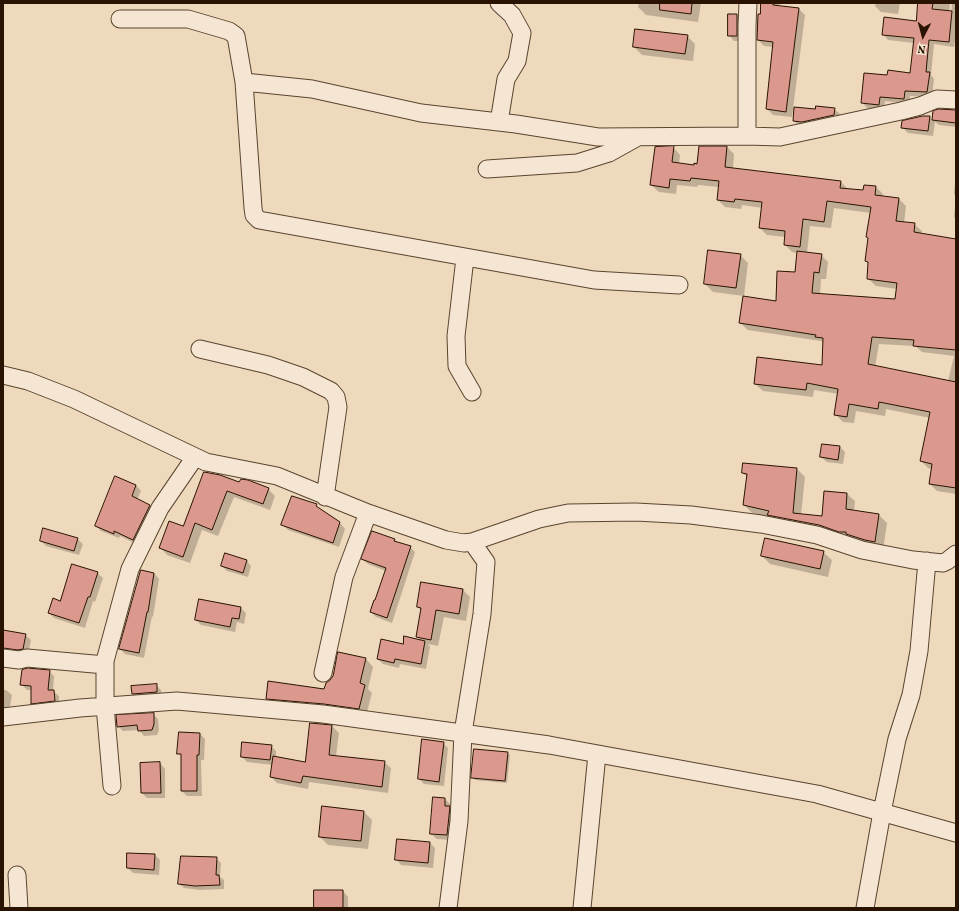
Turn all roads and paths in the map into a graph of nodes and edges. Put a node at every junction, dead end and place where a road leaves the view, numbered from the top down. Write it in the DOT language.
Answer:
graph roads {
  1 [pos="499,3"];
  2 [pos="748,3"];
  3 [pos="120,19"];
  4 [pos="244,82"];
  5 [pos="956,100"];
  6 [pos="499,122"];
  7 [pos="746,136"];
  8 [pos="638,137"];
  9 [pos="487,169"];
  10 [pos="465,258"];
  11 [pos="679,285"];
  12 [pos="200,349"];
  13 [pos="3,375"];
  14 [pos="472,392"];
  15 [pos="195,457"];
  16 [pos="325,497"];
  17 [pos="368,513"];
  18 [pos="472,542"];
  19 [pos="956,554"];
  20 [pos="928,561"];
  21 [pos="3,658"];
  22 [pos="105,665"];
  23 [pos="323,673"];
  24 [pos="105,706"];
  25 [pos="3,717"];
  26 [pos="463,734"];
  27 [pos="598,754"];
  28 [pos="112,786"];
  29 [pos="882,812"];
  30 [pos="956,833"];
  31 [pos="17,875"];
  32 [pos="19,908"];
  33 [pos="448,908"];
  34 [pos="582,908"];
  35 [pos="865,908"];
  1 -- 6 [label="street"];
  2 -- 7 [label="street"];
  3 -- 4 [label="street"];
  4 -- 6 [label="street"];
  4 -- 10 [label="street"];
  5 -- 7 [label="street"];
  6 -- 8 [label="street"];
  7 -- 8 [label="street"];
  8 -- 9 [label="street"];
  10 -- 11 [label="street"];
  10 -- 14 [label="street"];
  12 -- 16 [label="street"];
  13 -- 15 [label="street"];
  15 -- 16 [label="street"];
  15 -- 22 [label="street"];
  16 -- 17 [label="street"];
  17 -- 18 [label="street"];
  17 -- 23 [label="street"];
  18 -- 20 [label="street"];
  18 -- 26 [label="street"];
  19 -- 20 [label="street"];
  20 -- 29 [label="street"];
  21 -- 22 [label="street"];
  22 -- 24 [label="street"];
  24 -- 25 [label="street"];
  24 -- 26 [label="street"];
  24 -- 28 [label="street"];
  26 -- 27 [label="street"];
  26 -- 33 [label="street"];
  27 -- 29 [label="street"];
  27 -- 34 [label="street"];
  29 -- 30 [label="street"];
  29 -- 35 [label="street"];
  31 -- 32 [label="street"];
}
